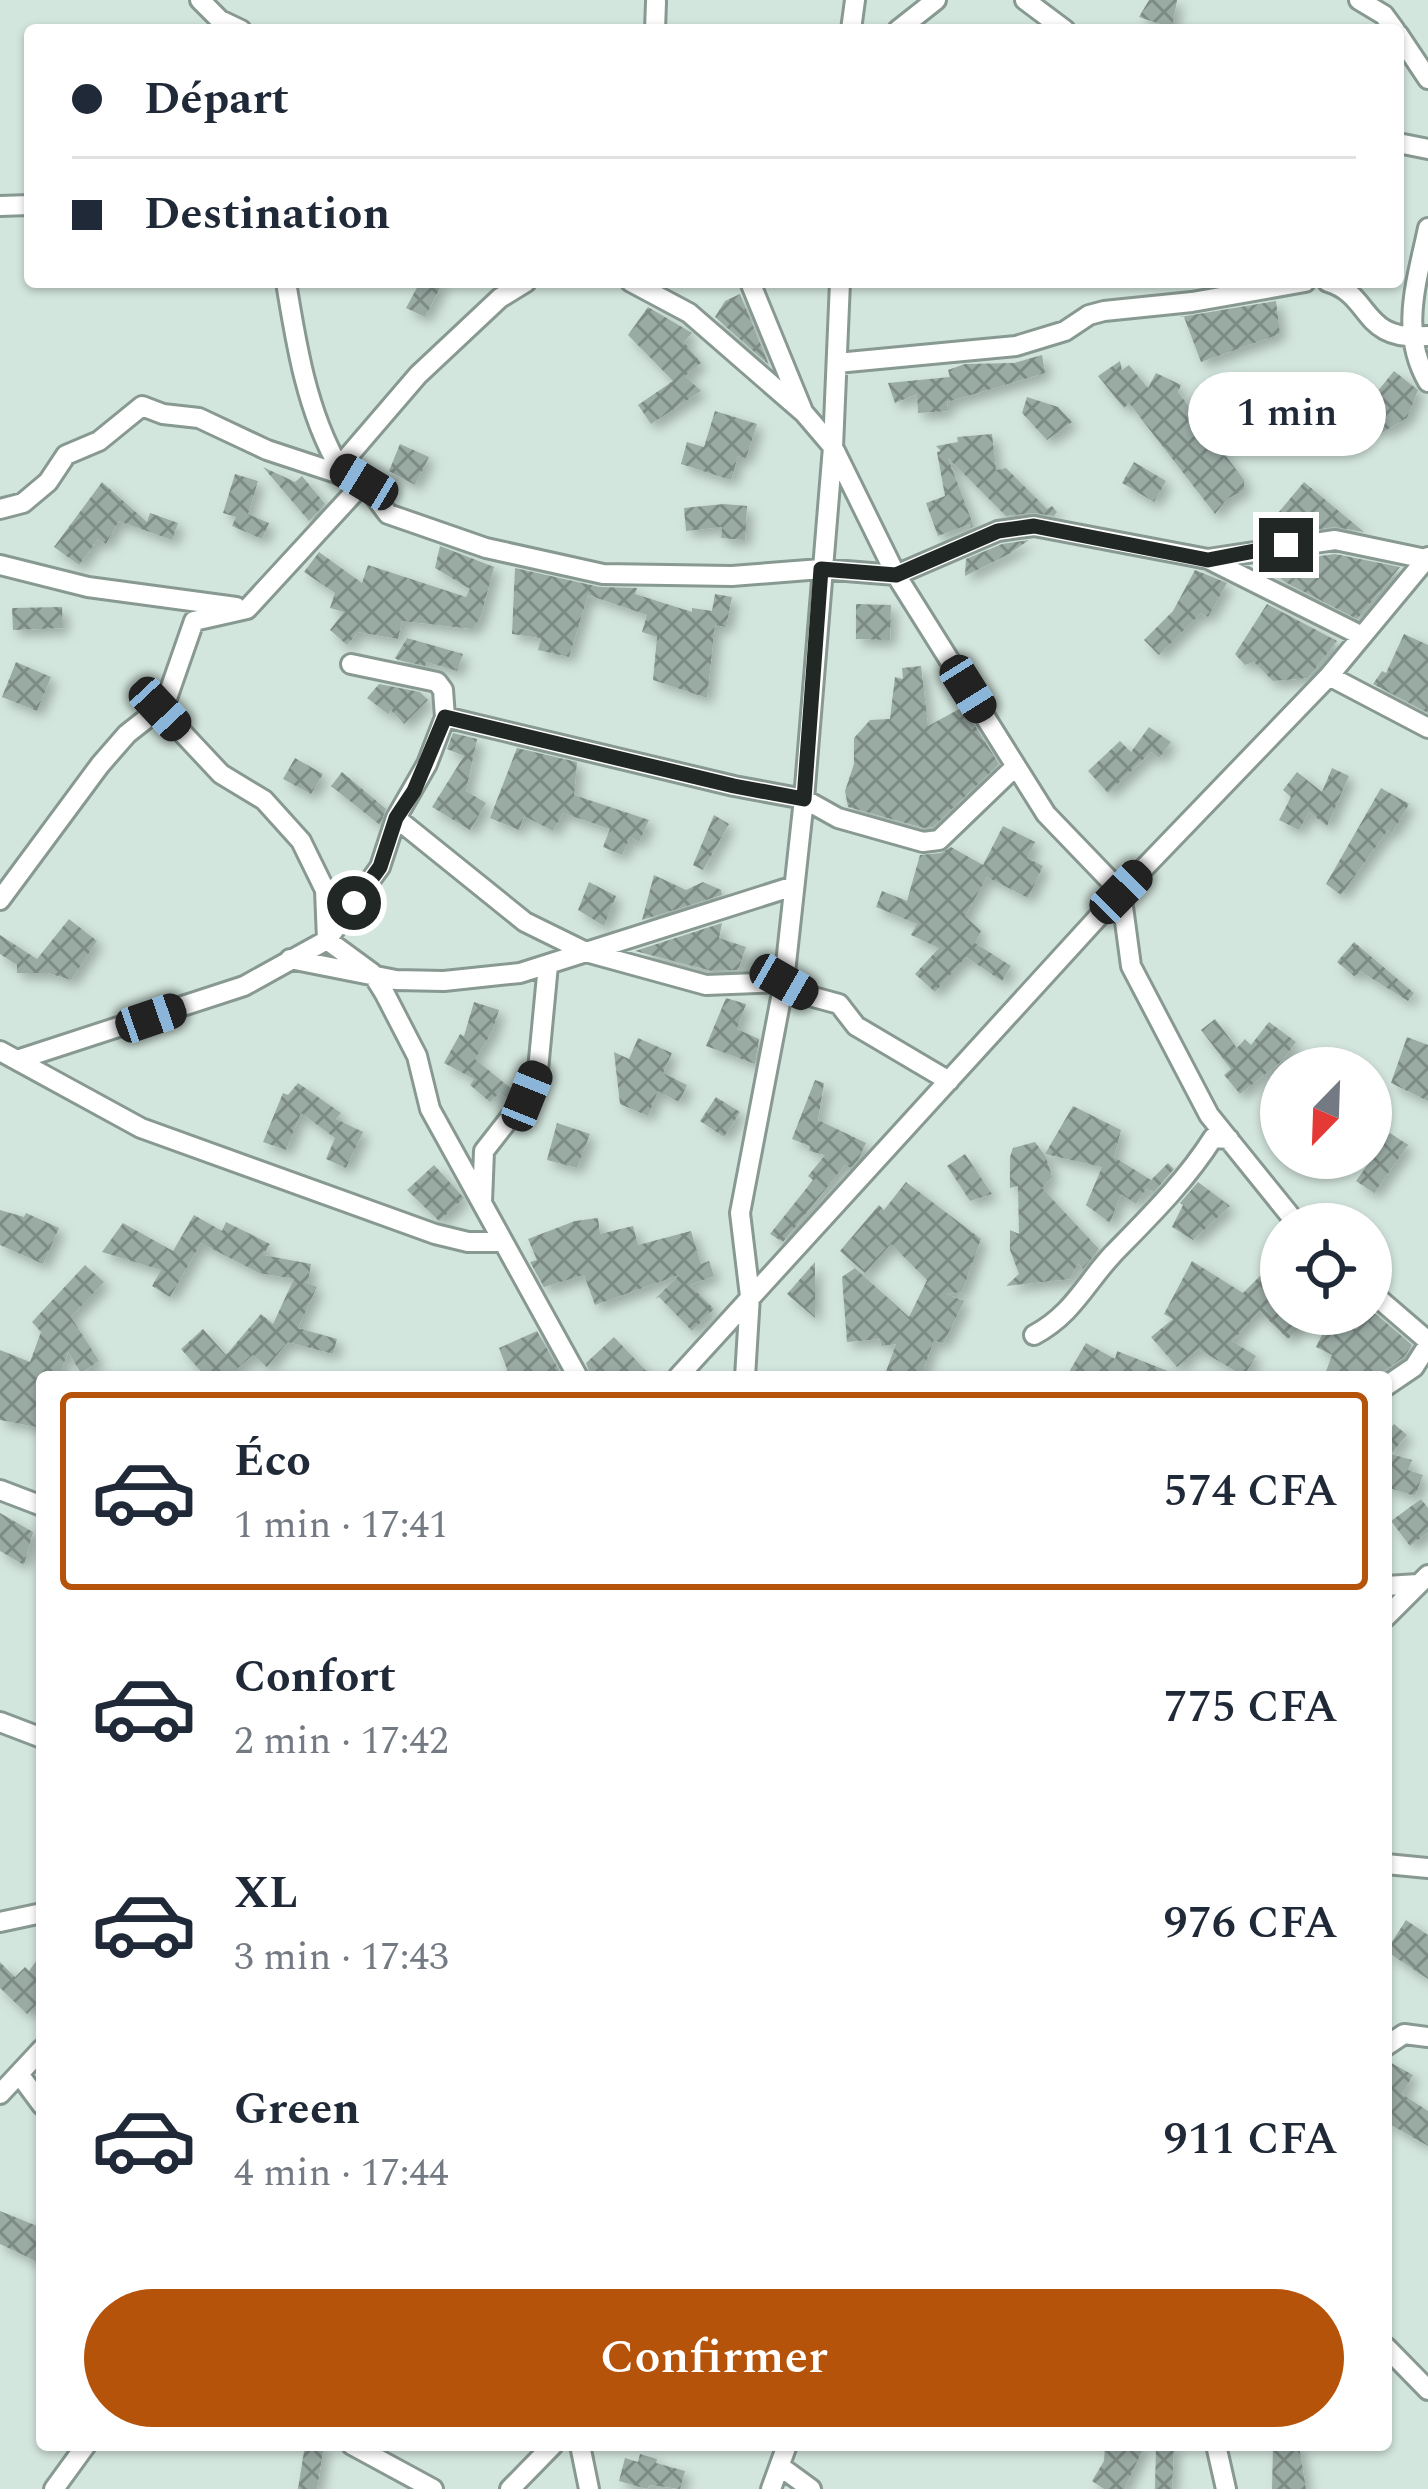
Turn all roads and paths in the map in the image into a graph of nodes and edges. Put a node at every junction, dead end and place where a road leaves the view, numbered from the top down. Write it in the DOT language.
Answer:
graph roads {
  1 [pos="200,0"];
  2 [pos="936,0"];
  3 [pos="1025,0"];
  4 [pos="1359,0"];
  5 [pos="1392,20"];
  6 [pos="221,24"];
  7 [pos="906,24"];
  8 [pos="1057,24"];
  9 [pos="1404,40"];
  10 [pos="1428,79"];
  11 [pos="1428,229"];
  12 [pos="287,288"];
  13 [pos="516,288"];
  14 [pos="643,288"];
  15 [pos="752,288"];
  16 [pos="840,288"];
  17 [pos="1271,288"];
  18 [pos="1337,288"];
  19 [pos="1420,337"];
  20 [pos="837,363"];
  21 [pos="1428,382"];
  22 [pos="804,413"];
  23 [pos="833,447"];
  24 [pos="338,467"];
  25 [pos="364,482"];
  26 [pos="0,509"];
  27 [pos="1427,558"];
  28 [pos="1208,560"];
  29 [pos="0,565"];
  30 [pos="821,569"];
  31 [pos="896,575"];
  32 [pos="247,609"];
  33 [pos="1362,636"];
  34 [pos="351,664"];
  35 [pos="1329,676"];
  36 [pos="160,709"];
  37 [pos="445,717"];
  38 [pos="1428,728"];
  39 [pos="1016,766"];
  40 [pos="804,799"];
  41 [pos="396,818"];
  42 [pos="794,886"];
  43 [pos="1121,892"];
  44 [pos="0,900"];
  45 [pos="327,940"];
  46 [pos="586,952"];
  47 [pos="290,959"];
  48 [pos="548,964"];
  49 [pos="373,974"];
  50 [pos="784,982"];
  51 [pos="9,1056"];
  52 [pos="949,1081"];
  53 [pos="1229,1139"];
  54 [pos="1280,1203"];
  55 [pos="482,1206"];
  56 [pos="503,1242"];
  57 [pos="750,1296"];
  58 [pos="1392,1311"];
  59 [pos="1034,1335"];
  60 [pos="1428,1343"];
  61 [pos="575,1371"];
  62 [pos="683,1371"];
  63 [pos="745,1371"];
  64 [pos="1392,1382"];
  65 [pos="4,1488"];
  66 [pos="36,1503"];
  67 [pos="1423,1579"];
  68 [pos="1392,1585"];
  69 [pos="1392,1611"];
  70 [pos="0,1722"];
  71 [pos="36,1736"];
  72 [pos="1392,1865"];
  73 [pos="1428,1868"];
  74 [pos="36,1914"];
  75 [pos="0,1922"];
  76 [pos="1428,2037"];
  77 [pos="1392,2042"];
  78 [pos="36,2056"];
  79 [pos="19,2074"];
  80 [pos="0,2094"];
  81 [pos="36,2097"];
  82 [pos="1392,2353"];
  83 [pos="1428,2390"];
  84 [pos="82,2451"];
  85 [pos="363,2451"];
  86 [pos="547,2451"];
  87 [pos="581,2451"];
  88 [pos="785,2451"];
  89 [pos="1217,2451"];
  90 [pos="781,2467"];
  91 [pos="55,2489"];
  92 [pos="433,2489"];
  93 [pos="510,2489"];
  94 [pos="590,2489"];
  95 [pos="771,2489"];
  96 [pos="811,2489"];
  97 [pos="1226,2489"];
  1 -- 6 [label="street"];
  2 -- 7 [label="street"];
  3 -- 8 [label="street"];
  4 -- 5 [label="street"];
  9 -- 10 [label="street"];
  11 -- 19 [label="street"];
  12 -- 24 [label="street"];
  13 -- 24 [label="street"];
  14 -- 22 [label="street"];
  15 -- 22 [label="street"];
  16 -- 20 [label="street"];
  17 -- 20 [label="street"];
  18 -- 19 [label="street"];
  19 -- 21 [label="street"];
  20 -- 23 [label="street"];
  22 -- 23 [label="street"];
  23 -- 30 [label="street"];
  23 -- 31 [label="street"];
  24 -- 25 [label="street"];
  25 -- 26 [label="street"];
  25 -- 30 [label="street"];
  25 -- 32 [label="street"];
  27 -- 28 [label="street"];
  27 -- 33 [label="street"];
  28 -- 31 [label="street"];
  28 -- 33 [label="street"];
  29 -- 32 [label="street"];
  30 -- 31 [label="street"];
  30 -- 40 [label="street"];
  31 -- 39 [label="street"];
  32 -- 36 [label="street"];
  33 -- 35 [label="street"];
  34 -- 37 [label="street"];
  35 -- 38 [label="street"];
  35 -- 43 [label="street"];
  36 -- 44 [label="street"];
  36 -- 45 [label="street"];
  37 -- 40 [label="street"];
  37 -- 41 [label="street"];
  39 -- 40 [label="street"];
  39 -- 43 [label="street"];
  40 -- 42 [label="street"];
  41 -- 45 [label="street"];
  41 -- 46 [label="street"];
  42 -- 46 [label="street"];
  42 -- 50 [label="street"];
  43 -- 52 [label="street"];
  43 -- 53 [label="street"];
  45 -- 47 [label="street"];
  45 -- 49 [label="street"];
  46 -- 48 [label="street"];
  46 -- 50 [label="street"];
  47 -- 49 [label="street"];
  47 -- 51 [label="street"];
  48 -- 49 [label="street"];
  48 -- 55 [label="street"];
  49 -- 55 [label="street"];
  50 -- 52 [label="street"];
  50 -- 57 [label="street"];
  51 -- 56 [label="street"];
  52 -- 57 [label="street"];
  53 -- 54 [label="street"];
  53 -- 59 [label="street"];
  55 -- 56 [label="street"];
  56 -- 61 [label="street"];
  57 -- 62 [label="street"];
  57 -- 63 [label="street"];
  58 -- 60 [label="street"];
  60 -- 64 [label="street"];
  65 -- 66 [label="street"];
  67 -- 68 [label="street"];
  67 -- 69 [label="street"];
  70 -- 71 [label="street"];
  72 -- 73 [label="street"];
  74 -- 75 [label="street"];
  76 -- 77 [label="street"];
  78 -- 79 [label="street"];
  79 -- 80 [label="street"];
  79 -- 81 [label="street"];
  82 -- 83 [label="street"];
  84 -- 91 [label="street"];
  85 -- 92 [label="street"];
  86 -- 93 [label="street"];
  87 -- 94 [label="street"];
  88 -- 90 [label="street"];
  89 -- 97 [label="street"];
  90 -- 95 [label="street"];
  90 -- 96 [label="street"];
}
